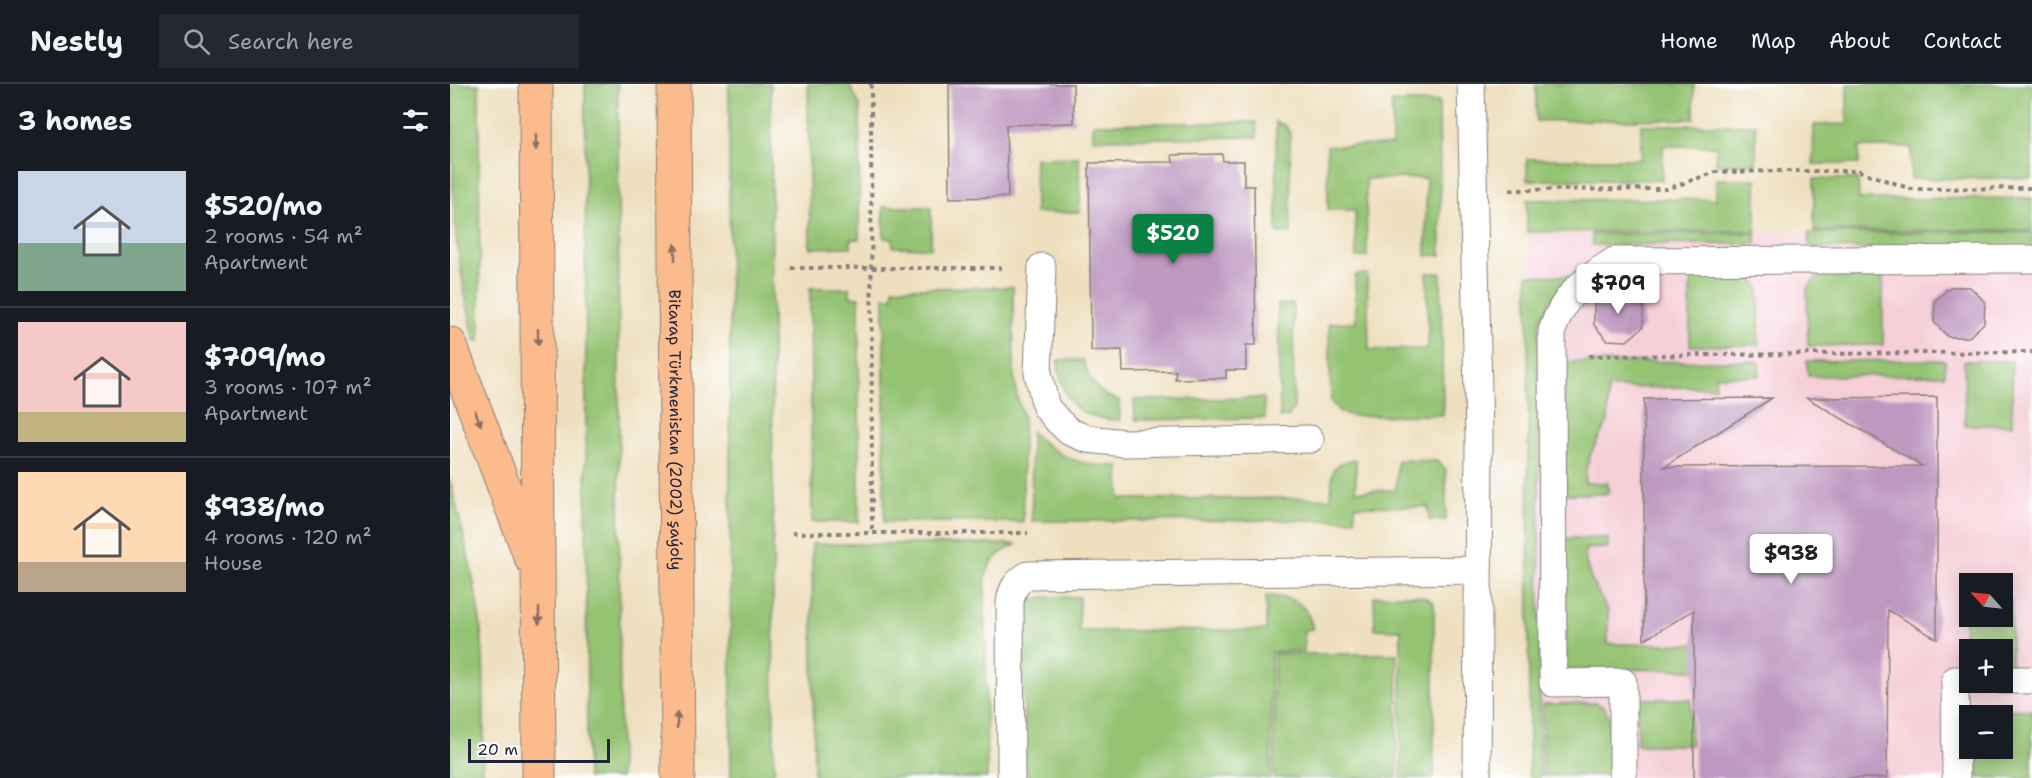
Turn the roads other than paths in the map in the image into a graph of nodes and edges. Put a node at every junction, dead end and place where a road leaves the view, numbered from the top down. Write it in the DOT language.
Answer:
graph roads {
  1 [pos="536,84"];
  2 [pos="674,84"];
  3 [pos="1471,84"];
  4 [pos="2032,259"];
  5 [pos="1042,267"];
  6 [pos="450,344"];
  7 [pos="1310,439"];
  8 [pos="1479,570"];
  9 [pos="539,580"];
  10 [pos="1959,680"];
  11 [pos="2013,680"];
  12 [pos="2032,680"];
  13 [pos="539,778"];
  14 [pos="678,778"];
  15 [pos="1011,778"];
  16 [pos="1477,778"];
  17 [pos="1623,778"];
  18 [pos="1956,778"];
  1 -- 9 [label="main road, one-way"];
  14 -- 2 [label="main road, Bitarap Türkmenistan (2002) şaýoly, one-way"];
  3 -- 8 [label="lane"];
  4 -- 17 [label="lane"];
  5 -- 7 [label="lane"];
  6 -- 9 [label="main road, one-way"];
  8 -- 15 [label="lane"];
  8 -- 16 [label="lane"];
  9 -- 13 [label="main road, one-way"];
  10 -- 18 [label="lane"];
  11 -- 12 [label="lane"];
}
